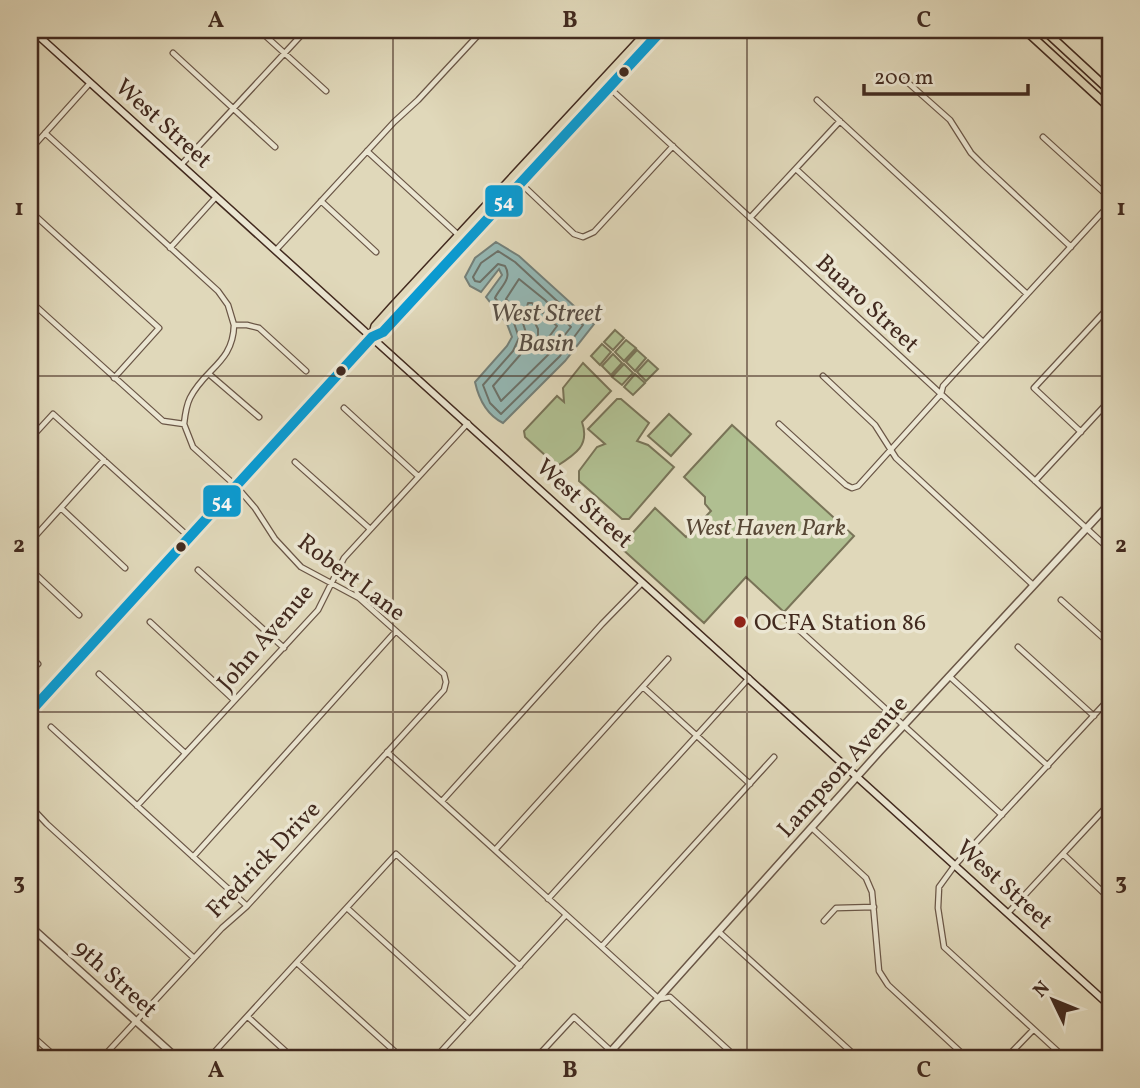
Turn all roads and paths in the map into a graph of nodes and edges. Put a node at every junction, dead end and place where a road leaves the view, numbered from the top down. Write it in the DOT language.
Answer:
graph roads {
  1 [pos="32,30"];
  2 [pos="45,30"];
  3 [pos="259,30"];
  4 [pos="306,30"];
  5 [pos="371,30"];
  6 [pos="649,30"];
  7 [pos="662,30"];
  8 [pos="1025,30"];
  9 [pos="1044,30"];
  10 [pos="480,31"];
  11 [pos="377,35"];
  12 [pos="39,36"];
  13 [pos="30,47"];
  14 [pos="1068,52"];
  15 [pos="173,53"];
  16 [pos="285,53"];
  17 [pos="1059,61"];
  18 [pos="905,80"];
  19 [pos="602,81"];
  20 [pos="90,82"];
  21 [pos="609,88"];
  22 [pos="1110,91"];
  23 [pos="326,92"];
  24 [pos="817,100"];
  25 [pos="233,108"];
  26 [pos="1110,108"];
  27 [pos="840,120"];
  28 [pos="45,133"];
  29 [pos="1043,136"];
  30 [pos="673,146"];
  31 [pos="275,147"];
  32 [pos="30,150"];
  33 [pos="367,151"];
  34 [pos="181,165"];
  35 [pos="796,169"];
  36 [pos="513,176"];
  37 [pos="520,183"];
  38 [pos="216,197"];
  39 [pos="1110,198"];
  40 [pos="321,201"];
  41 [pos="1110,204"];
  42 [pos="30,211"];
  43 [pos="750,218"];
  44 [pos="459,235"];
  45 [pos="466,242"];
  46 [pos="1071,247"];
  47 [pos="170,248"];
  48 [pos="276,250"];
  49 [pos="376,252"];
  50 [pos="1027,294"];
  51 [pos="30,301"];
  52 [pos="1110,306"];
  53 [pos="234,325"];
  54 [pos="372,337"];
  55 [pos="983,342"];
  56 [pos="306,371"];
  57 [pos="209,374"];
  58 [pos="822,376"];
  59 [pos="114,378"];
  60 [pos="941,394"];
  61 [pos="1110,400"];
  62 [pos="344,408"];
  63 [pos="258,417"];
  64 [pos="468,423"];
  65 [pos="184,424"];
  66 [pos="779,424"];
  67 [pos="1081,432"];
  68 [pos="30,439"];
  69 [pos="891,450"];
  70 [pos="104,460"];
  71 [pos="295,461"];
  72 [pos="418,476"];
  73 [pos="1035,481"];
  74 [pos="236,486"];
  75 [pos="1110,503"];
  76 [pos="61,508"];
  77 [pos="369,528"];
  78 [pos="1087,528"];
  79 [pos="189,537"];
  80 [pos="30,542"];
  81 [pos="1110,550"];
  82 [pos="125,568"];
  83 [pos="30,569"];
  84 [pos="198,570"];
  85 [pos="643,582"];
  86 [pos="333,583"];
  87 [pos="1033,585"];
  88 [pos="1061,600"];
  89 [pos="79,615"];
  90 [pos="787,619"];
  91 [pos="150,622"];
  92 [pos="396,631"];
  93 [pos="1110,644"];
  94 [pos="1018,647"];
  95 [pos="284,648"];
  96 [pos="30,656"];
  97 [pos="668,659"];
  98 [pos="38,664"];
  99 [pos="99,674"];
  100 [pos="949,676"];
  101 [pos="749,678"];
  102 [pos="446,682"];
  103 [pos="643,687"];
  104 [pos="1110,698"];
  105 [pos="234,700"];
  106 [pos="30,712"];
  107 [pos="1094,716"];
  108 [pos="904,725"];
  109 [pos="51,727"];
  110 [pos="695,737"];
  111 [pos="387,752"];
  112 [pos="185,753"];
  113 [pos="774,757"];
  114 [pos="1048,766"];
  115 [pos="858,776"];
  116 [pos="750,784"];
  117 [pos="442,801"];
  118 [pos="1110,803"];
  119 [pos="30,806"];
  120 [pos="137,806"];
  121 [pos="1002,814"];
  122 [pos="812,828"];
  123 [pos="495,850"];
  124 [pos="1063,854"];
  125 [pos="193,857"];
  126 [pos="955,865"];
  127 [pos="548,899"];
  128 [pos="1110,899"];
  129 [pos="247,906"];
  130 [pos="874,907"];
  131 [pos="346,908"];
  132 [pos="1008,913"];
  133 [pos="566,915"];
  134 [pos="824,921"];
  135 [pos="30,926"];
  136 [pos="719,932"];
  137 [pos="602,946"];
  138 [pos="194,958"];
  139 [pos="297,963"];
  140 [pos="520,966"];
  141 [pos="659,999"];
  142 [pos="1110,1006"];
  143 [pos="248,1017"];
  144 [pos="470,1020"];
  145 [pos="136,1021"];
  146 [pos="1033,1030"];
  147 [pos="30,1034"];
  148 [pos="611,1051"];
  149 [pos="57,1058"];
  150 [pos="102,1058"];
  151 [pos="177,1058"];
  152 [pos="209,1058"];
  153 [pos="293,1058"];
  154 [pos="402,1058"];
  155 [pos="435,1058"];
  156 [pos="536,1058"];
  157 [pos="605,1058"];
  158 [pos="737,1058"];
  159 [pos="858,1058"];
  160 [pos="968,1058"];
  161 [pos="1006,1058"];
  162 [pos="1065,1058"];
  1 -- 12 [label="main road, West Street"];
  2 -- 12 [label="street"];
  3 -- 16 [label="street"];
  4 -- 16 [label="street"];
  5 -- 11 [label="street"];
  6 -- 19 [label="main road"];
  7 -- 21 [label="main road"];
  8 -- 17 [label="main road"];
  9 -- 14 [label="main road"];
  10 -- 33 [label="street"];
  12 -- 13 [label="main road"];
  12 -- 20 [label="main road, West Street"];
  14 -- 17 [label="main road"];
  14 -- 22 [label="main road"];
  15 -- 25 [label="street"];
  16 -- 23 [label="street"];
  16 -- 25 [label="street"];
  17 -- 26 [label="main road"];
  18 -- 46 [label="street"];
  19 -- 21 [label="street, Buaro Street"];
  19 -- 36 [label="main road"];
  20 -- 28 [label="street"];
  20 -- 34 [label="main road, West Street"];
  21 -- 30 [label="street, Buaro Street"];
  21 -- 37 [label="main road"];
  24 -- 27 [label="street"];
  25 -- 31 [label="street"];
  25 -- 34 [label="street"];
  27 -- 35 [label="street"];
  27 -- 50 [label="street"];
  28 -- 32 [label="street"];
  28 -- 47 [label="street"];
  29 -- 39 [label="street"];
  30 -- 37 [label="street"];
  30 -- 43 [label="street, Buaro Street"];
  33 -- 40 [label="street"];
  33 -- 44 [label="street"];
  34 -- 38 [label="main road, West Street"];
  35 -- 43 [label="street"];
  35 -- 55 [label="street"];
  36 -- 37 [label="street"];
  36 -- 44 [label="main road"];
  37 -- 45 [label="main road"];
  38 -- 47 [label="street"];
  38 -- 48 [label="main road, West Street"];
  40 -- 48 [label="street"];
  40 -- 49 [label="street"];
  41 -- 46 [label="street"];
  42 -- 59 [label="street"];
  43 -- 60 [label="street, Buaro Street"];
  44 -- 45 [label="street"];
  44 -- 54 [label="main road"];
  45 -- 54 [label="main road"];
  46 -- 50 [label="street"];
  47 -- 53 [label="street"];
  48 -- 54 [label="main road, West Street"];
  50 -- 55 [label="street"];
  51 -- 59 [label="street"];
  52 -- 67 [label="street"];
  53 -- 56 [label="street"];
  53 -- 57 [label="street"];
  54 -- 64 [label="main road, West Street"];
  54 -- 74 [label="main road"];
  55 -- 60 [label="street"];
  57 -- 63 [label="street"];
  57 -- 65 [label="street"];
  58 -- 69 [label="street"];
  59 -- 65 [label="street"];
  60 -- 69 [label="street"];
  60 -- 73 [label="street, Buaro Street"];
  61 -- 67 [label="street"];
  62 -- 72 [label="street"];
  64 -- 72 [label="street, John Avenue"];
  64 -- 85 [label="main road, West Street"];
  65 -- 74 [label="street, Robert Lane"];
  66 -- 69 [label="street"];
  67 -- 73 [label="street"];
  68 -- 70 [label="street"];
  69 -- 87 [label="street"];
  70 -- 76 [label="street"];
  70 -- 79 [label="street"];
  71 -- 77 [label="street"];
  72 -- 77 [label="street, John Avenue"];
  73 -- 78 [label="street, Buaro Street"];
  74 -- 79 [label="main road"];
  74 -- 86 [label="street, Robert Lane"];
  75 -- 78 [label="main road, Lampson Avenue"];
  76 -- 80 [label="street"];
  76 -- 82 [label="street"];
  77 -- 86 [label="street, John Avenue"];
  78 -- 81 [label="street, Buaro Street"];
  78 -- 87 [label="main road, Lampson Avenue"];
  79 -- 106 [label="main road"];
  83 -- 89 [label="street"];
  84 -- 95 [label="street"];
  85 -- 101 [label="main road, West Street"];
  85 -- 117 [label="street"];
  86 -- 92 [label="street, Robert Lane"];
  86 -- 95 [label="street, John Avenue"];
  87 -- 100 [label="main road, Lampson Avenue"];
  88 -- 93 [label="street"];
  90 -- 108 [label="street"];
  91 -- 105 [label="street"];
  92 -- 102 [label="street, Robert Lane"];
  92 -- 125 [label="street"];
  94 -- 107 [label="street"];
  95 -- 105 [label="street, John Avenue"];
  96 -- 98 [label="street"];
  97 -- 103 [label="street"];
  99 -- 112 [label="street"];
  100 -- 108 [label="main road, Lampson Avenue"];
  100 -- 114 [label="street"];
  101 -- 110 [label="street"];
  101 -- 115 [label="main road, West Street"];
  102 -- 111 [label="street, Fredrick Drive"];
  103 -- 110 [label="street"];
  103 -- 123 [label="street"];
  104 -- 107 [label="street"];
  105 -- 112 [label="street, John Avenue"];
  107 -- 114 [label="street"];
  108 -- 115 [label="main road, Lampson Avenue"];
  108 -- 121 [label="street"];
  109 -- 120 [label="street"];
  110 -- 116 [label="street"];
  110 -- 127 [label="street"];
  111 -- 117 [label="street"];
  111 -- 129 [label="street, Fredrick Drive"];
  112 -- 120 [label="street, John Avenue"];
  113 -- 116 [label="street"];
  114 -- 121 [label="street"];
  115 -- 122 [label="main road, Lampson Avenue"];
  115 -- 126 [label="main road, West Street"];
  116 -- 137 [label="street"];
  117 -- 123 [label="street"];
  118 -- 124 [label="street"];
  119 -- 138 [label="street"];
  120 -- 125 [label="street"];
  121 -- 126 [label="street"];
  122 -- 130 [label="street"];
  122 -- 136 [label="main road, Lampson Avenue"];
  123 -- 127 [label="street"];
  124 -- 128 [label="street"];
  124 -- 132 [label="street"];
  125 -- 129 [label="street"];
  126 -- 132 [label="main road, West Street"];
  126 -- 146 [label="street"];
  127 -- 133 [label="street"];
  129 -- 138 [label="street, Fredrick Drive"];
  130 -- 134 [label="street"];
  130 -- 160 [label="street"];
  131 -- 139 [label="street"];
  131 -- 140 [label="street"];
  131 -- 144 [label="street"];
  132 -- 142 [label="main road, West Street"];
  133 -- 137 [label="street"];
  133 -- 140 [label="street"];
  135 -- 145 [label="main road, 9th Street"];
  136 -- 141 [label="main road, Lampson Avenue"];
  136 -- 159 [label="street"];
  137 -- 141 [label="street"];
  138 -- 145 [label="street, Fredrick Drive"];
  139 -- 143 [label="street"];
  139 -- 154 [label="street"];
  140 -- 144 [label="street"];
  141 -- 148 [label="main road, Lampson Avenue"];
  141 -- 158 [label="street"];
  143 -- 152 [label="street"];
  143 -- 153 [label="street"];
  144 -- 155 [label="street"];
  145 -- 150 [label="street, Fredrick Drive"];
  145 -- 151 [label="main road, 9th Street"];
  146 -- 161 [label="street"];
  146 -- 162 [label="street"];
  147 -- 149 [label="street"];
  148 -- 156 [label="street"];
  148 -- 157 [label="main road, Lampson Avenue"];
}
